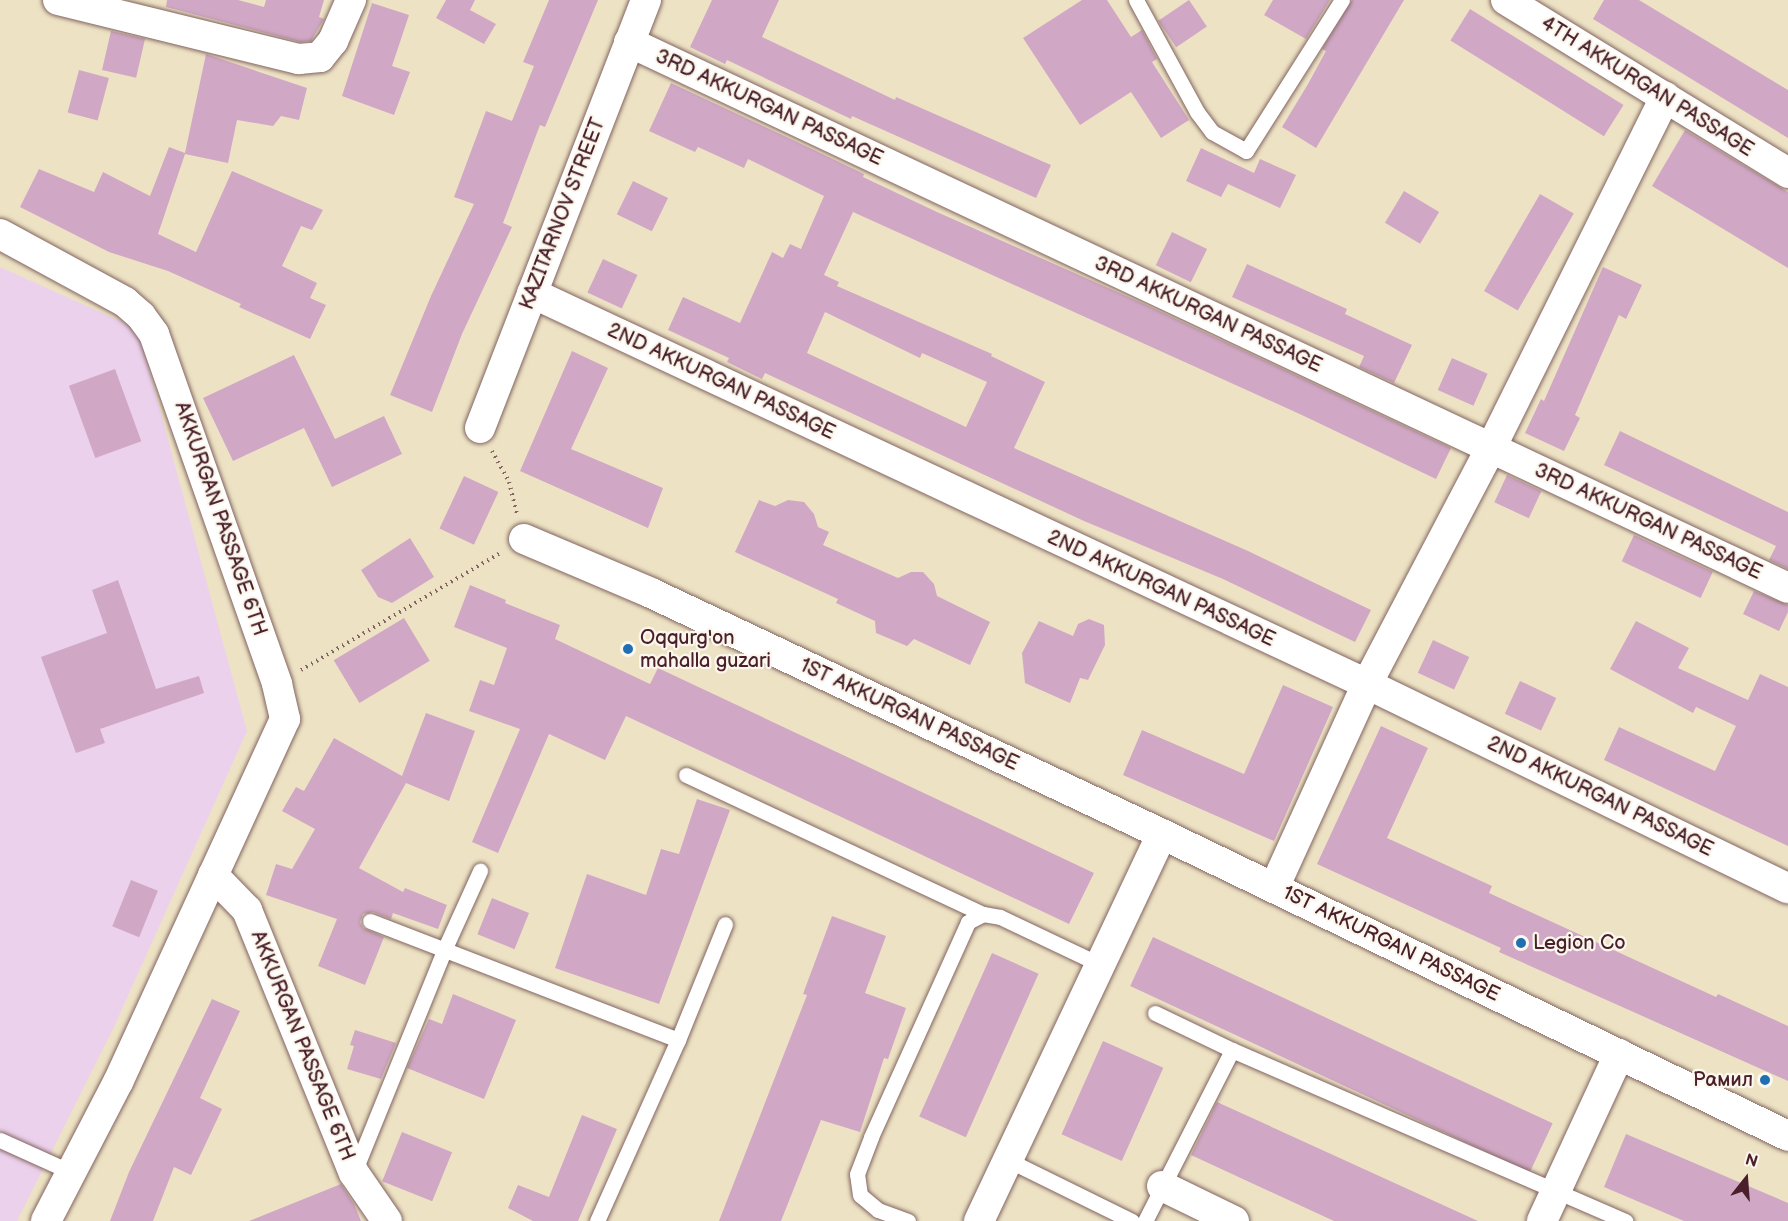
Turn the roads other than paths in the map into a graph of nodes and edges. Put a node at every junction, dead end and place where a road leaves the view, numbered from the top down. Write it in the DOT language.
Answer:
graph roads {
  1 [pos="58,0"];
  2 [pos="351,0"];
  3 [pos="646,0"];
  4 [pos="1136,0"];
  5 [pos="1342,0"];
  6 [pos="1506,0"];
  7 [pos="629,42"];
  8 [pos="1665,97"];
  9 [pos="1788,174"];
  10 [pos="0,234"];
  11 [pos="532,294"];
  12 [pos="480,428"];
  13 [pos="1491,448"];
  14 [pos="524,539"];
  15 [pos="1788,588"];
  16 [pos="1367,684"];
  17 [pos="686,775"];
  18 [pos="1162,834"];
  19 [pos="480,871"];
  20 [pos="213,875"];
  21 [pos="1274,888"];
  22 [pos="1788,888"];
  23 [pos="983,914"];
  24 [pos="370,921"];
  25 [pos="725,924"];
  26 [pos="445,948"];
  27 [pos="1101,965"];
  28 [pos="1155,1012"];
  29 [pos="678,1040"];
  30 [pos="1232,1050"];
  31 [pos="1620,1054"];
  32 [pos="1788,1136"];
  33 [pos="0,1140"];
  34 [pos="1008,1160"];
  35 [pos="71,1172"];
  36 [pos="354,1173"];
  37 [pos="1162,1186"];
  38 [pos="1556,1193"];
  39 [pos="46,1221"];
  40 [pos="387,1221"];
  41 [pos="597,1221"];
  42 [pos="908,1221"];
  43 [pos="979,1221"];
  44 [pos="1132,1221"];
  45 [pos="1145,1221"];
  46 [pos="1234,1221"];
  47 [pos="1542,1221"];
  48 [pos="1625,1221"];
  1 -- 2 [label="street"];
  3 -- 7 [label="street, KAZITARNOV STREET"];
  4 -- 5 [label="lane"];
  6 -- 8 [label="street, 4TH AKKURGAN PASSAGE"];
  7 -- 11 [label="street, KAZITARNOV STREET"];
  7 -- 13 [label="street, 3RD AKKURGAN PASSAGE"];
  8 -- 9 [label="street, 4TH AKKURGAN PASSAGE"];
  8 -- 13 [label="street"];
  10 -- 20 [label="street, AKKURGAN PASSAGE 6TH"];
  11 -- 12 [label="street, KAZITARNOV STREET"];
  11 -- 16 [label="street, 2ND AKKURGAN PASSAGE"];
  13 -- 15 [label="street, 3RD AKKURGAN PASSAGE"];
  13 -- 16 [label="street"];
  14 -- 18 [label="street, 1ST AKKURGAN PASSAGE"];
  16 -- 21 [label="street"];
  16 -- 22 [label="street, 2ND AKKURGAN PASSAGE"];
  17 -- 23 [label="lane"];
  18 -- 21 [label="street, 1ST AKKURGAN PASSAGE"];
  18 -- 27 [label="street"];
  19 -- 26 [label="lane"];
  20 -- 35 [label="street, AKKURGAN PASSAGE 6TH"];
  20 -- 36 [label="street, AKKURGAN PASSAGE 6TH"];
  21 -- 31 [label="street, 1ST AKKURGAN PASSAGE"];
  23 -- 27 [label="lane"];
  23 -- 42 [label="lane"];
  24 -- 26 [label="lane"];
  25 -- 29 [label="lane"];
  26 -- 29 [label="lane"];
  26 -- 36 [label="lane"];
  27 -- 34 [label="street"];
  28 -- 30 [label="lane"];
  29 -- 41 [label="lane"];
  30 -- 37 [label="lane"];
  30 -- 38 [label="lane"];
  31 -- 32 [label="street, 1ST AKKURGAN PASSAGE"];
  31 -- 38 [label="street"];
  33 -- 35 [label="lane"];
  34 -- 43 [label="street"];
  34 -- 44 [label="lane"];
  35 -- 39 [label="street, AKKURGAN PASSAGE 6TH"];
  36 -- 40 [label="street, AKKURGAN PASSAGE 6TH"];
  37 -- 45 [label="lane"];
  37 -- 46 [label="street"];
  38 -- 47 [label="street"];
  38 -- 48 [label="lane"];
}
